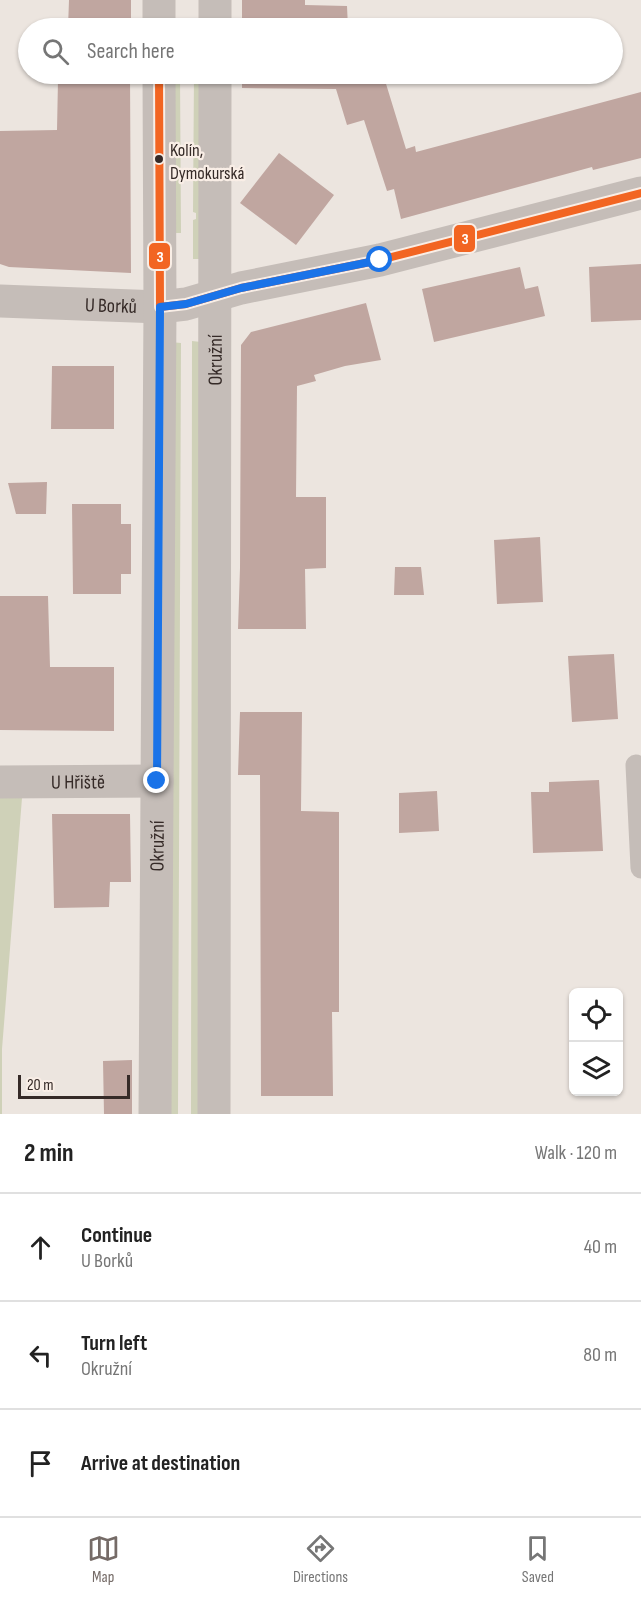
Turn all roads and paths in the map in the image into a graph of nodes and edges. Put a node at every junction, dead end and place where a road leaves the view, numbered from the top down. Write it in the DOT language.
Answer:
graph roads {
  1 [pos="159,0"];
  2 [pos="215,0"];
  3 [pos="159,18"];
  4 [pos="215,18"];
  5 [pos="159,84"];
  6 [pos="215,84"];
  7 [pos="641,193"];
  8 [pos="215,295"];
  9 [pos="0,301"];
  10 [pos="160,307"];
  11 [pos="636,765"];
  12 [pos="157,781"];
  13 [pos="0,782"];
  14 [pos="641,868"];
  15 [pos="155,1114"];
  16 [pos="214,1114"];
  1 -- 3 [label="street"];
  2 -- 4 [label="street"];
  5 -- 10 [label="street, Okružní"];
  6 -- 8 [label="street, Okružní"];
  7 -- 8 [label="street, U Borků"];
  8 -- 10 [label="street, U Borků"];
  8 -- 16 [label="street, Okružní"];
  9 -- 10 [label="street, U Borků"];
  10 -- 12 [label="street, Okružní"];
  11 -- 14 [label="lane"];
  12 -- 13 [label="street, U Hřiště"];
  12 -- 15 [label="street, Okružní"];
}
